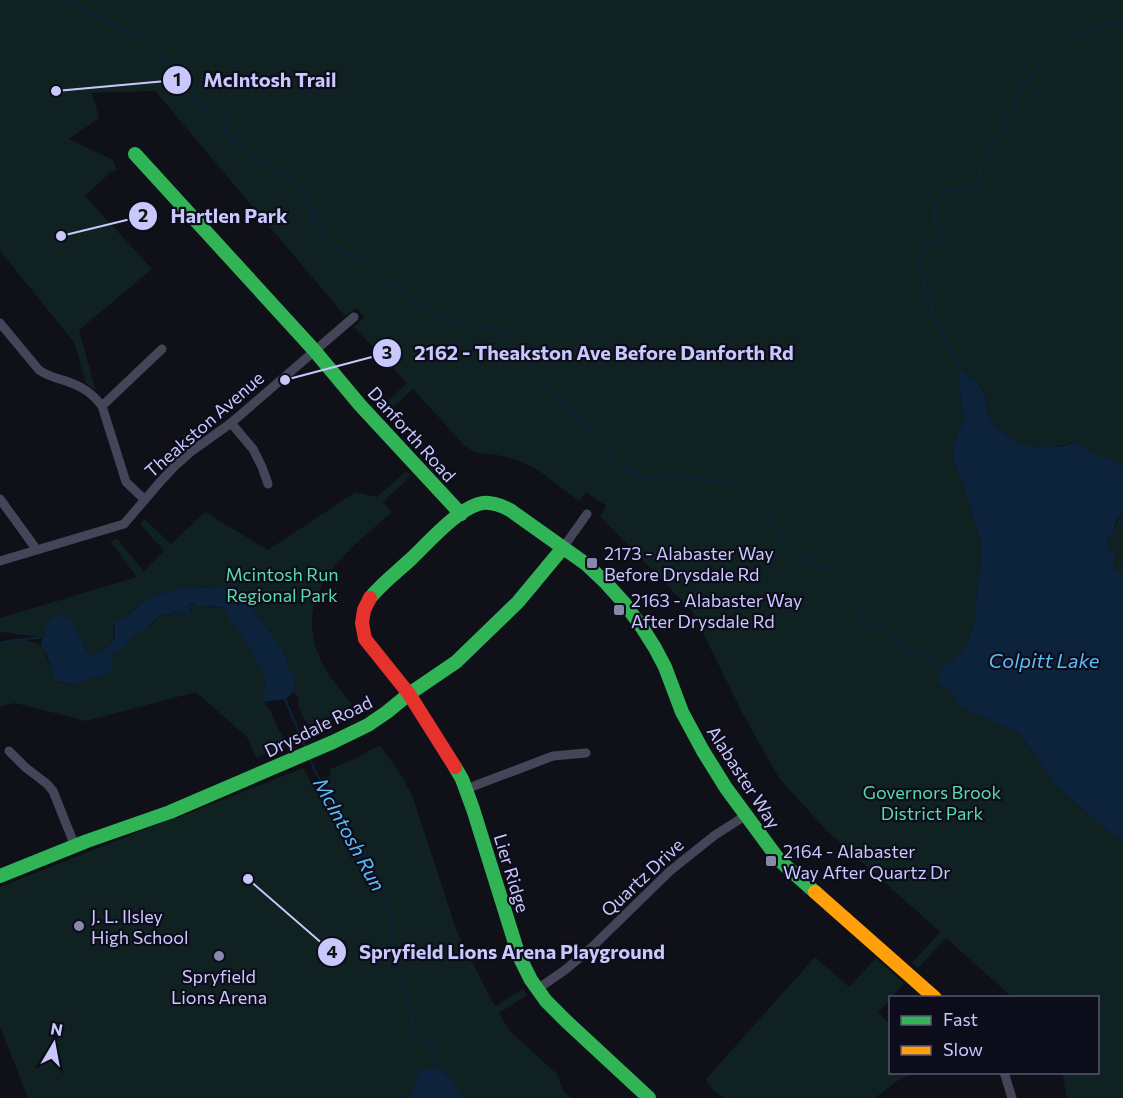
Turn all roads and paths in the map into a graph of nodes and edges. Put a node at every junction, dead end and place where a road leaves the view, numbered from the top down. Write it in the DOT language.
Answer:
graph roads {
  1 [pos="135,154"];
  2 [pos="354,317"];
  3 [pos="0,323"];
  4 [pos="162,349"];
  5 [pos="314,350"];
  6 [pos="102,406"];
  7 [pos="231,423"];
  8 [pos="268,484"];
  9 [pos="0,499"];
  10 [pos="145,500"];
  11 [pos="461,514"];
  12 [pos="587,514"];
  13 [pos="562,549"];
  14 [pos="37,550"];
  15 [pos="0,561"];
  16 [pos="409,694"];
  17 [pos="9,751"];
  18 [pos="586,753"];
  19 [pos="466,789"];
  20 [pos="745,816"];
  21 [pos="75,846"];
  22 [pos="0,876"];
  23 [pos="536,990"];
  24 [pos="933,996"];
  25 [pos="1005,1074"];
  26 [pos="649,1098"];
  27 [pos="1012,1098"];
  1 -- 5 [label="street, Danforth Road"];
  2 -- 5 [label="street, Theakston Avenue"];
  3 -- 6 [label="street"];
  4 -- 6 [label="street"];
  5 -- 7 [label="street, Theakston Avenue"];
  5 -- 11 [label="street, Danforth Road"];
  6 -- 10 [label="street"];
  7 -- 8 [label="street"];
  7 -- 10 [label="street, Theakston Avenue"];
  9 -- 14 [label="street"];
  10 -- 14 [label="street, Theakston Avenue"];
  11 -- 13 [label="street, Alabaster Way"];
  11 -- 16 [label="street, Lier Ridge"];
  12 -- 13 [label="street, Drysdale Road"];
  13 -- 16 [label="street, Drysdale Road"];
  13 -- 20 [label="street, Alabaster Way"];
  14 -- 15 [label="street, Theakston Avenue"];
  16 -- 19 [label="street, Lier Ridge"];
  16 -- 21 [label="street, Drysdale Road"];
  17 -- 21 [label="street"];
  18 -- 19 [label="street"];
  19 -- 23 [label="street, Lier Ridge"];
  20 -- 23 [label="street, Quartz Drive"];
  20 -- 24 [label="street, Alabaster Way"];
  21 -- 22 [label="street, Drysdale Road"];
  23 -- 26 [label="street, Lier Ridge"];
  25 -- 27 [label="street"];
}
